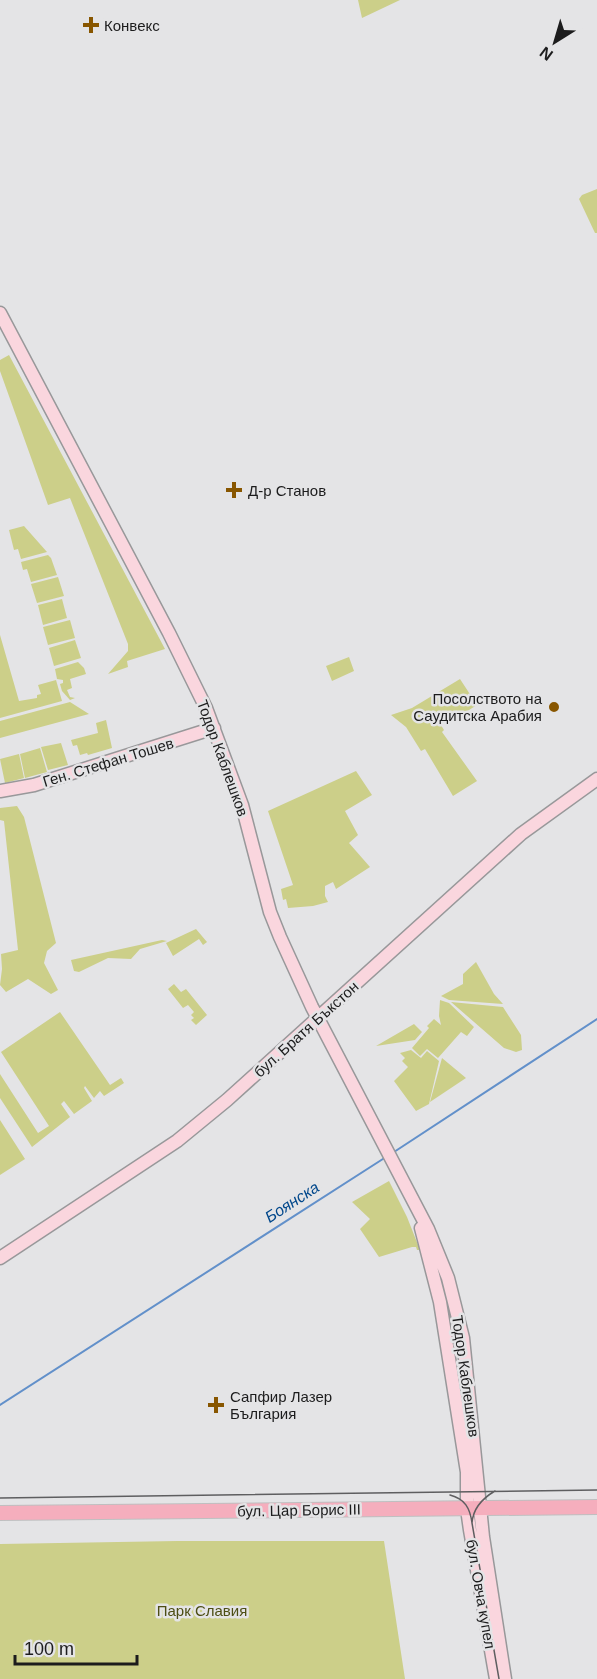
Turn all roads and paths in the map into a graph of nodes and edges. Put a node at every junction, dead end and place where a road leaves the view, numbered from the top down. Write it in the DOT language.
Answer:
graph roads {
  1 [pos="0,313"];
  2 [pos="214,728"];
  3 [pos="597,779"];
  4 [pos="0,791"];
  5 [pos="318,1017"];
  6 [pos="419,1214"];
  7 [pos="0,1258"];
  8 [pos="597,1507"];
  9 [pos="474,1509"];
  10 [pos="0,1513"];
  11 [pos="496,1679"];
  12 [pos="505,1679"];
  1 -- 2 [label="main road, Тодор Каблешков"];
  2 -- 4 [label="main road, Ген. Стефан Тошев"];
  2 -- 5 [label="main road, Тодор Каблешков"];
  3 -- 5 [label="main road, бул. Братя Бъкстон"];
  5 -- 6 [label="main road, Тодор Каблешков"];
  5 -- 7 [label="main road, бул. Братя Бъкстон"];
  6 -- 9 [label="main road, Тодор Каблешков"];
  6 -- 9 [label="main road, Тодор Каблешков"];
  8 -- 9 [label="main road, бул. Цар Борис III"];
  9 -- 10 [label="main road, бул. Цар Борис III"];
  9 -- 11 [label="main road, бул. Овча купел"];
  9 -- 12 [label="main road, бул. Овча купел"];
}
